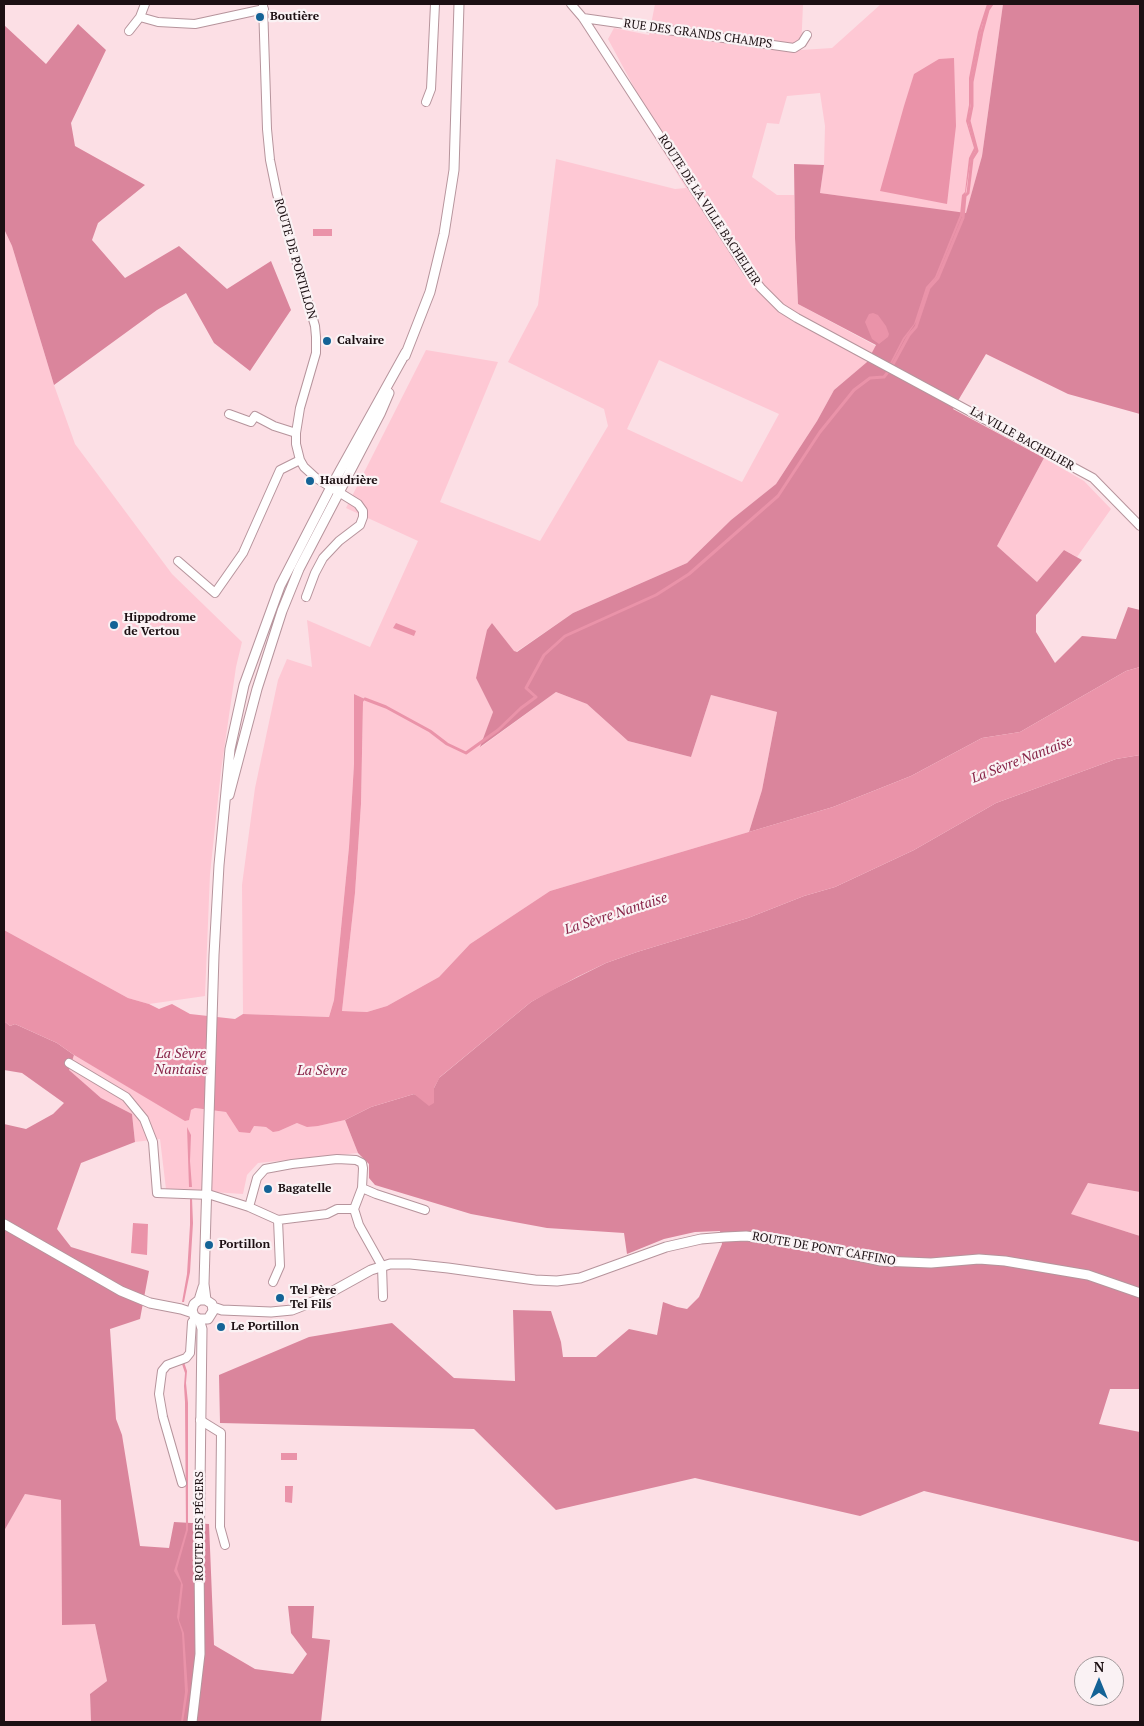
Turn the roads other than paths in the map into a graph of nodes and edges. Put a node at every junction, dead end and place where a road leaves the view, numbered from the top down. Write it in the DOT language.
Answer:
graph roads {
  1 [pos="145,4"];
  2 [pos="435,4"];
  3 [pos="459,4"];
  4 [pos="571,4"];
  5 [pos="264,6"];
  6 [pos="140,17"];
  7 [pos="583,18"];
  8 [pos="129,31"];
  9 [pos="806,35"];
  10 [pos="426,102"];
  11 [pos="406,352"];
  12 [pos="891,368"];
  13 [pos="229,414"];
  14 [pos="296,432"];
  15 [pos="300,460"];
  16 [pos="331,487"];
  17 [pos="339,492"];
  18 [pos="1140,526"];
  19 [pos="178,561"];
  20 [pos="306,597"];
  21 [pos="224,816"];
  22 [pos="69,1063"];
  23 [pos="362,1188"];
  24 [pos="207,1195"];
  25 [pos="249,1207"];
  26 [pos="354,1209"];
  27 [pos="425,1210"];
  28 [pos="278,1220"];
  29 [pos="4,1224"];
  30 [pos="382,1266"];
  31 [pos="273,1282"];
  32 [pos="1140,1293"];
  33 [pos="383,1297"];
  34 [pos="204,1313"];
  35 [pos="200,1420"];
  36 [pos="182,1483"];
  37 [pos="225,1545"];
  38 [pos="192,1722"];
  1 -- 6 [label="street"];
  2 -- 10 [label="street"];
  3 -- 11 [label="street"];
  4 -- 7 [label="street, ROUTE DE LA VILLE BACHELIER"];
  5 -- 6 [label="street"];
  5 -- 14 [label="street, ROUTE DE PORTILLON"];
  6 -- 8 [label="street"];
  7 -- 9 [label="street, RUE DES GRANDS CHAMPS"];
  7 -- 12 [label="street, ROUTE DE LA VILLE BACHELIER"];
  11 -- 16 [label="street"];
  11 -- 17 [label="street"];
  12 -- 18 [label="street, LA VILLE BACHELIER"];
  13 -- 14 [label="street"];
  14 -- 15 [label="street, ROUTE DE PORTILLON"];
  15 -- 16 [label="street"];
  15 -- 19 [label="street"];
  16 -- 17 [label="street"];
  16 -- 21 [label="street"];
  17 -- 20 [label="street"];
  17 -- 21 [label="street"];
  21 -- 24 [label="street, ROUTE DES PÉGERS"];
  22 -- 24 [label="street"];
  23 -- 25 [label="street"];
  23 -- 26 [label="street"];
  23 -- 27 [label="street"];
  24 -- 25 [label="street"];
  24 -- 34 [label="street, ROUTE DES PÉGERS"];
  25 -- 28 [label="street"];
  26 -- 28 [label="street"];
  26 -- 30 [label="street"];
  28 -- 31 [label="street"];
  29 -- 34 [label="street, ROUTE DE PONT CAFFINO"];
  30 -- 32 [label="street, ROUTE DE PONT CAFFINO"];
  30 -- 33 [label="street"];
  30 -- 34 [label="street, ROUTE DE PONT CAFFINO"];
  34 -- 35 [label="street, ROUTE DES PÉGERS"];
  34 -- 36 [label="street"];
  35 -- 37 [label="street"];
  35 -- 38 [label="street, ROUTE DES PÉGERS"];
}
